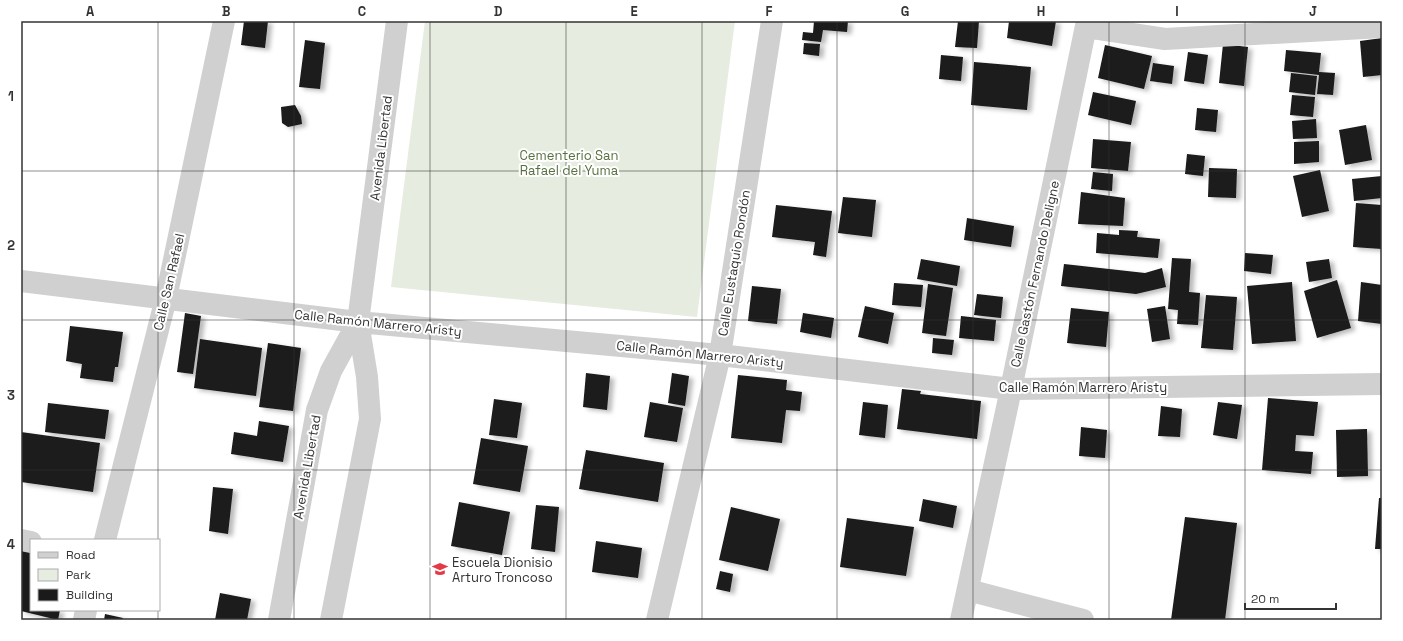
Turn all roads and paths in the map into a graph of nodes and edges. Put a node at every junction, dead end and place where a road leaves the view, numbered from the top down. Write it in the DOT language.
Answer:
graph roads {
  1 [pos="224,21"];
  2 [pos="397,21"];
  3 [pos="772,21"];
  4 [pos="1087,24"];
  5 [pos="1382,27"];
  6 [pos="21,281"];
  7 [pos="166,298"];
  8 [pos="358,322"];
  9 [pos="720,355"];
  10 [pos="1382,384"];
  11 [pos="1011,389"];
  12 [pos="105,539"];
  13 [pos="968,590"];
  14 [pos="279,620"];
  15 [pos="331,620"];
  16 [pos="657,620"];
  17 [pos="961,620"];
  18 [pos="1083,620"];
  1 -- 7 [label="street, Calle San Rafael"];
  2 -- 8 [label="street, Avenida Libertad"];
  3 -- 9 [label="street, Calle Eustaquio Rondón"];
  4 -- 5 [label="street"];
  4 -- 11 [label="street, Calle Gastón Fernando Deligne"];
  6 -- 7 [label="street, Calle Ramón Marrero Aristy"];
  7 -- 8 [label="street, Calle Ramón Marrero Aristy"];
  7 -- 12 [label="street, Calle San Rafael"];
  8 -- 9 [label="street, Calle Ramón Marrero Aristy"];
  8 -- 14 [label="street, Avenida Libertad"];
  8 -- 15 [label="street, Avenida Libertad"];
  9 -- 11 [label="street, Calle Ramón Marrero Aristy"];
  9 -- 16 [label="street, Calle Eustaquio Rondón"];
  10 -- 11 [label="street, Calle Ramón Marrero Aristy"];
  11 -- 13 [label="street, Calle Gastón Fernando Deligne"];
  13 -- 17 [label="street, Calle Gastón Fernando Deligne"];
  13 -- 18 [label="street"];
}
